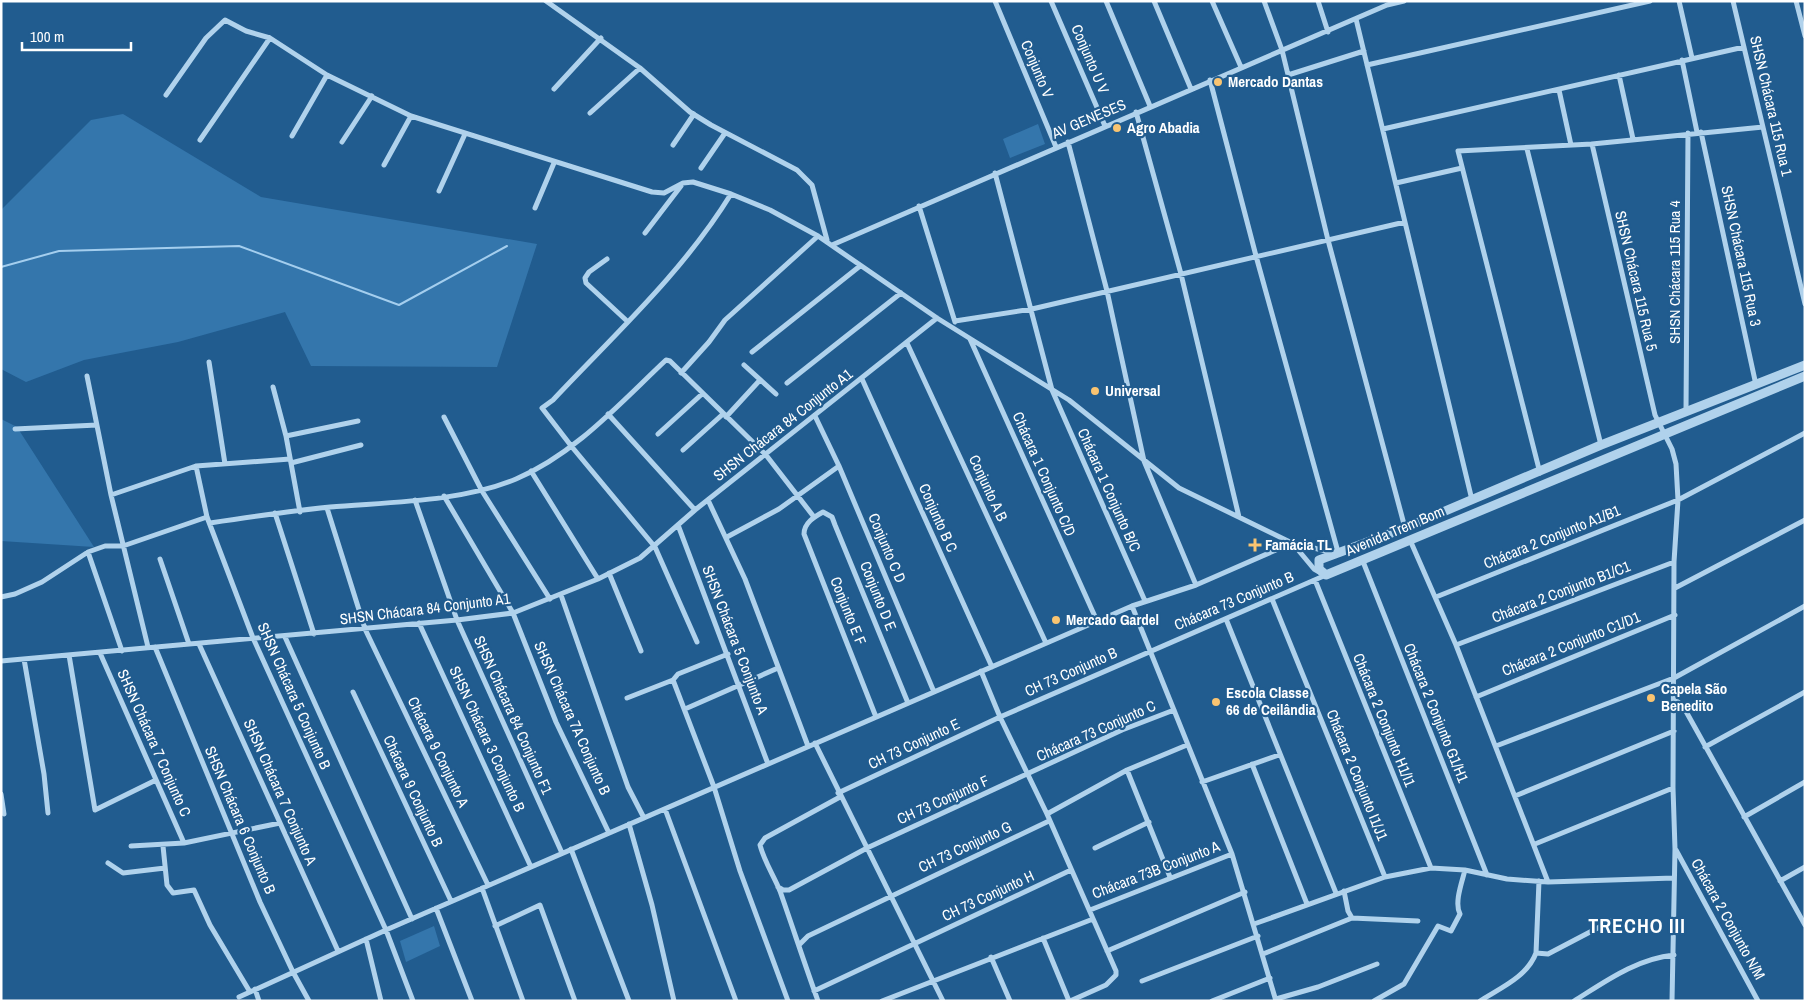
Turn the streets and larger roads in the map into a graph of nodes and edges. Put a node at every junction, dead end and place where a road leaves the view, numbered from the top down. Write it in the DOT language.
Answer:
graph roads {
  1 [pos="546,1"];
  2 [pos="995,1"];
  3 [pos="1052,1"];
  4 [pos="1106,1"];
  5 [pos="1154,1"];
  6 [pos="1212,1"];
  7 [pos="1264,1"];
  8 [pos="1318,1"];
  9 [pos="1404,1"];
  10 [pos="1650,1"];
  11 [pos="1679,1"];
  12 [pos="1733,1"];
  13 [pos="1796,1"];
  14 [pos="1387,3"];
  15 [pos="1356,19"];
  16 [pos="1328,32"];
  17 [pos="1805,36"];
  18 [pos="270,38"];
  19 [pos="601,38"];
  20 [pos="1744,47"];
  21 [pos="1282,50"];
  22 [pos="1364,51"];
  23 [pos="1692,58"];
  24 [pos="1682,60"];
  25 [pos="1367,65"];
  26 [pos="1241,67"];
  27 [pos="640,68"];
  28 [pos="327,75"];
  29 [pos="1288,75"];
  30 [pos="1619,75"];
  31 [pos="1210,80"];
  32 [pos="554,89"];
  33 [pos="1191,89"];
  34 [pos="1559,90"];
  35 [pos="166,95"];
  36 [pos="372,96"];
  37 [pos="1150,106"];
  38 [pos="1136,112"];
  39 [pos="590,113"];
  40 [pos="694,114"];
  41 [pos="411,116"];
  42 [pos="1105,126"];
  43 [pos="1763,127"];
  44 [pos="1383,129"];
  45 [pos="1699,132"];
  46 [pos="725,133"];
  47 [pos="1688,133"];
  48 [pos="465,134"];
  49 [pos="292,136"];
  50 [pos="1633,139"];
  51 [pos="200,140"];
  52 [pos="342,142"];
  53 [pos="1068,142"];
  54 [pos="1592,144"];
  55 [pos="673,145"];
  56 [pos="1571,145"];
  57 [pos="1056,147"];
  58 [pos="1527,149"];
  59 [pos="554,162"];
  60 [pos="384,165"];
  61 [pos="701,168"];
  62 [pos="1462,168"];
  63 [pos="995,173"];
  64 [pos="683,183"];
  65 [pos="1396,183"];
  66 [pos="440,191"];
  67 [pos="731,194"];
  68 [pos="919,206"];
  69 [pos="535,208"];
  70 [pos="1405,222"];
  71 [pos="646,233"];
  72 [pos="818,236"];
  73 [pos="827,240"];
  74 [pos="1328,240"];
  75 [pos="832,245"];
  76 [pos="1256,256"];
  77 [pos="607,259"];
  78 [pos="860,266"];
  79 [pos="1181,274"];
  80 [pos="1107,291"];
  81 [pos="901,294"];
  82 [pos="1805,304"];
  83 [pos="1032,309"];
  84 [pos="937,318"];
  85 [pos="627,321"];
  86 [pos="955,321"];
  87 [pos="952,327"];
  88 [pos="969,338"];
  89 [pos="907,343"];
  90 [pos="752,352"];
  91 [pos="209,362"];
  92 [pos="744,365"];
  93 [pos="1805,365"];
  94 [pos="681,373"];
  95 [pos="87,376"];
  96 [pos="1805,376"];
  97 [pos="862,379"];
  98 [pos="760,380"];
  99 [pos="787,382"];
  100 [pos="1756,385"];
  101 [pos="273,387"];
  102 [pos="1052,390"];
  103 [pos="702,394"];
  104 [pos="776,394"];
  105 [pos="1686,412"];
  106 [pos="608,414"];
  107 [pos="725,416"];
  108 [pos="815,416"];
  109 [pos="444,417"];
  110 [pos="358,421"];
  111 [pos="1658,423"];
  112 [pos="97,424"];
  113 [pos="15,429"];
  114 [pos="1805,433"];
  115 [pos="658,434"];
  116 [pos="1664,434"];
  117 [pos="286,436"];
  118 [pos="361,445"];
  119 [pos="1601,445"];
  120 [pos="572,447"];
  121 [pos="683,450"];
  122 [pos="766,455"];
  123 [pos="290,461"];
  124 [pos="1144,461"];
  125 [pos="225,464"];
  126 [pos="196,466"];
  127 [pos="839,466"];
  128 [pos="531,471"];
  129 [pos="1540,473"];
  130 [pos="482,491"];
  131 [pos="111,495"];
  132 [pos="798,495"];
  133 [pos="444,496"];
  134 [pos="415,500"];
  135 [pos="708,500"];
  136 [pos="1472,500"];
  137 [pos="1678,500"];
  138 [pos="327,508"];
  139 [pos="694,510"];
  140 [pos="300,512"];
  141 [pos="275,514"];
  142 [pos="207,517"];
  143 [pos="814,517"];
  144 [pos="1239,517"];
  145 [pos="1805,520"];
  146 [pos="210,523"];
  147 [pos="678,525"];
  148 [pos="1405,528"];
  149 [pos="727,537"];
  150 [pos="1410,540"];
  151 [pos="1292,543"];
  152 [pos="124,546"];
  153 [pos="655,546"];
  154 [pos="88,552"];
  155 [pos="1337,552"];
  156 [pos="160,559"];
  157 [pos="1362,559"];
  158 [pos="1674,562"];
  159 [pos="609,573"];
  160 [pos="1324,574"];
  161 [pos="598,579"];
  162 [pos="1315,580"];
  163 [pos="1196,585"];
  164 [pos="1675,588"];
  165 [pos="562,595"];
  166 [pos="1,597"];
  167 [pos="1436,597"];
  168 [pos="550,599"];
  169 [pos="1272,599"];
  170 [pos="1145,601"];
  171 [pos="1132,606"];
  172 [pos="1805,606"];
  173 [pos="513,613"];
  174 [pos="1675,615"];
  175 [pos="1226,619"];
  176 [pos="457,620"];
  177 [pos="1097,621"];
  178 [pos="419,623"];
  179 [pos="365,629"];
  180 [pos="314,634"];
  181 [pos="285,637"];
  182 [pos="253,638"];
  183 [pos="697,642"];
  184 [pos="1046,643"];
  185 [pos="189,644"];
  186 [pos="199,644"];
  187 [pos="1456,645"];
  188 [pos="148,647"];
  189 [pos="155,647"];
  190 [pos="1151,650"];
  191 [pos="122,651"];
  192 [pos="641,651"];
  193 [pos="100,653"];
  194 [pos="728,654"];
  195 [pos="69,655"];
  196 [pos="24,659"];
  197 [pos="1,661"];
  198 [pos="992,667"];
  199 [pos="778,668"];
  200 [pos="981,671"];
  201 [pos="1674,678"];
  202 [pos="673,680"];
  203 [pos="740,685"];
  204 [pos="353,692"];
  205 [pos="934,692"];
  206 [pos="1805,692"];
  207 [pos="1476,697"];
  208 [pos="627,698"];
  209 [pos="1674,699"];
  210 [pos="908,703"];
  211 [pos="684,709"];
  212 [pos="1174,710"];
  213 [pos="876,717"];
  214 [pos="1000,717"];
  215 [pos="1674,731"];
  216 [pos="815,744"];
  217 [pos="1187,745"];
  218 [pos="808,746"];
  219 [pos="1496,746"];
  220 [pos="1705,747"];
  221 [pos="1279,755"];
  222 [pos="768,764"];
  223 [pos="1252,764"];
  224 [pos="1127,770"];
  225 [pos="1029,775"];
  226 [pos="156,780"];
  227 [pos="1202,782"];
  228 [pos="1805,782"];
  229 [pos="714,787"];
  230 [pos="1673,788"];
  231 [pos="1,794"];
  232 [pos="839,795"];
  233 [pos="1515,796"];
  234 [pos="665,809"];
  235 [pos="48,813"];
  236 [pos="4,814"];
  237 [pos="1047,814"];
  238 [pos="1744,816"];
  239 [pos="644,818"];
  240 [pos="1049,821"];
  241 [pos="1148,822"];
  242 [pos="280,823"];
  243 [pos="629,824"];
  244 [pos="609,833"];
  245 [pos="232,834"];
  246 [pos="184,843"];
  247 [pos="1535,844"];
  248 [pos="131,846"];
  249 [pos="163,846"];
  250 [pos="867,848"];
  251 [pos="1095,848"];
  252 [pos="571,849"];
  253 [pos="1675,849"];
  254 [pos="562,853"];
  255 [pos="1232,854"];
  256 [pos="108,863"];
  257 [pos="531,867"];
  258 [pos="1805,867"];
  259 [pos="165,868"];
  260 [pos="1431,868"];
  261 [pos="1072,870"];
  262 [pos="1465,870"];
  263 [pos="1487,875"];
  264 [pos="1384,877"];
  265 [pos="1170,878"];
  266 [pos="1674,878"];
  267 [pos="1539,881"];
  268 [pos="1780,881"];
  269 [pos="1548,882"];
  270 [pos="488,885"];
  271 [pos="778,887"];
  272 [pos="482,888"];
  273 [pos="1344,891"];
  274 [pos="1245,892"];
  275 [pos="1336,893"];
  276 [pos="891,896"];
  277 [pos="451,901"];
  278 [pos="1306,904"];
  279 [pos="436,908"];
  280 [pos="1090,910"];
  281 [pos="412,918"];
  282 [pos="1093,918"];
  283 [pos="1352,918"];
  284 [pos="1418,921"];
  285 [pos="1611,921"];
  286 [pos="1254,924"];
  287 [pos="1805,925"];
  288 [pos="495,926"];
  289 [pos="386,930"];
  290 [pos="1258,936"];
  291 [pos="1043,938"];
  292 [pos="366,939"];
  293 [pos="915,944"];
  294 [pos="799,945"];
  295 [pos="338,951"];
  296 [pos="1106,951"];
  297 [pos="1536,953"];
  298 [pos="1263,954"];
  299 [pos="1674,955"];
  300 [pos="991,957"];
  301 [pos="1377,964"];
  302 [pos="293,972"];
  303 [pos="1270,978"];
  304 [pos="933,980"];
  305 [pos="1142,981"];
  306 [pos="253,991"];
  307 [pos="814,991"];
  308 [pos="238,997"];
  309 [pos="1276,1000"];
  310 [pos="259,1001"];
  311 [pos="309,1001"];
  312 [pos="381,1001"];
  313 [pos="413,1001"];
  314 [pos="472,1001"];
  315 [pos="523,1001"];
  316 [pos="576,1001"];
  317 [pos="629,1001"];
  318 [pos="674,1001"];
  319 [pos="736,1001"];
  320 [pos="788,1001"];
  321 [pos="818,1001"];
  322 [pos="882,1001"];
  323 [pos="943,1001"];
  324 [pos="1010,1001"];
  325 [pos="1069,1001"];
  326 [pos="1212,1001"];
  327 [pos="1374,1001"];
  328 [pos="1480,1001"];
  329 [pos="1574,1001"];
  330 [pos="1672,1001"];
  331 [pos="1758,1001"];
  1 -- 19 [label="street"];
  2 -- 57 [label="street, Conjunto V"];
  3 -- 42 [label="street, Conjunto U V"];
  4 -- 37 [label="street"];
  5 -- 33 [label="street"];
  6 -- 26 [label="street"];
  7 -- 21 [label="street"];
  8 -- 16 [label="street"];
  9 -- 14 [label="street, AV GENESES"];
  10 -- 25 [label="street"];
  11 -- 23 [label="street"];
  12 -- 20 [label="street, SHSN Chácara 115 Rua 1"];
  13 -- 17 [label="street"];
  14 -- 15 [label="street, AV GENESES"];
  15 -- 16 [label="street, AV GENESES"];
  15 -- 22 [label="street"];
  16 -- 21 [label="street, AV GENESES"];
  18 -- 28 [label="street"];
  18 -- 35 [label="street"];
  18 -- 51 [label="street"];
  19 -- 27 [label="street"];
  19 -- 32 [label="street"];
  20 -- 23 [label="street"];
  20 -- 43 [label="street, SHSN Chácara 115 Rua 1"];
  21 -- 26 [label="street, AV GENESES"];
  21 -- 29 [label="street"];
  22 -- 25 [label="street"];
  22 -- 29 [label="street"];
  23 -- 24 [label="street"];
  24 -- 30 [label="street"];
  24 -- 45 [label="street, SHSN Chácara 115 Rua 3"];
  25 -- 44 [label="street"];
  26 -- 31 [label="street, AV GENESES"];
  27 -- 39 [label="street"];
  27 -- 40 [label="street"];
  28 -- 36 [label="street"];
  28 -- 49 [label="street"];
  29 -- 74 [label="street"];
  30 -- 34 [label="street"];
  30 -- 50 [label="street"];
  31 -- 33 [label="street, AV GENESES"];
  31 -- 76 [label="street"];
  33 -- 37 [label="street, AV GENESES"];
  34 -- 44 [label="street"];
  34 -- 56 [label="street"];
  36 -- 41 [label="street"];
  36 -- 52 [label="street"];
  37 -- 38 [label="street, AV GENESES"];
  38 -- 42 [label="street, AV GENESES"];
  38 -- 79 [label="street"];
  40 -- 46 [label="street"];
  40 -- 55 [label="street"];
  41 -- 48 [label="street"];
  41 -- 60 [label="street"];
  42 -- 53 [label="street, AV GENESES"];
  43 -- 45 [label="street"];
  43 -- 82 [label="street, SHSN Chácara 115 Rua 1"];
  44 -- 65 [label="street"];
  45 -- 47 [label="street"];
  45 -- 100 [label="street, SHSN Chácara 115 Rua 3"];
  46 -- 61 [label="street"];
  46 -- 73 [label="street"];
  47 -- 50 [label="street"];
  47 -- 105 [label="street, SHSN Chácara 115 Rua 4"];
  48 -- 59 [label="street"];
  48 -- 66 [label="street"];
  50 -- 54 [label="street"];
  53 -- 57 [label="street, AV GENESES"];
  53 -- 80 [label="street"];
  54 -- 56 [label="street"];
  54 -- 111 [label="street, SHSN Chácara 115 Rua 5"];
  56 -- 58 [label="street"];
  57 -- 63 [label="street, AV GENESES"];
  58 -- 62 [label="street"];
  58 -- 119 [label="street"];
  59 -- 64 [label="street"];
  59 -- 69 [label="street"];
  62 -- 65 [label="street"];
  62 -- 129 [label="street"];
  63 -- 68 [label="street, AV GENESES"];
  63 -- 83 [label="street, Chácara 1 Conjunto B/C"];
  64 -- 67 [label="street"];
  64 -- 71 [label="street"];
  65 -- 70 [label="street"];
  67 -- 72 [label="street"];
  67 -- 85 [label="street"];
  68 -- 75 [label="street, AV GENESES"];
  68 -- 86 [label="street"];
  70 -- 74 [label="street"];
  70 -- 136 [label="street"];
  72 -- 73 [label="street"];
  72 -- 94 [label="street"];
  73 -- 75 [label="street"];
  74 -- 76 [label="street"];
  74 -- 148 [label="street"];
  75 -- 78 [label="street"];
  76 -- 79 [label="street"];
  76 -- 155 [label="street"];
  77 -- 85 [label="street"];
  78 -- 81 [label="street"];
  78 -- 90 [label="street"];
  79 -- 80 [label="street"];
  79 -- 144 [label="street"];
  80 -- 83 [label="street"];
  80 -- 124 [label="street"];
  81 -- 84 [label="street"];
  81 -- 99 [label="street"];
  83 -- 86 [label="street"];
  83 -- 102 [label="street, Chácara 1 Conjunto B/C"];
  84 -- 87 [label="street"];
  84 -- 89 [label="street, SHSN Chácara 84 Conjunto A1"];
  85 -- 120 [label="street"];
  86 -- 87 [label="street"];
  87 -- 88 [label="street"];
  88 -- 102 [label="street"];
  88 -- 177 [label="street, Chácara 1 Conjunto C/D"];
  89 -- 97 [label="street, SHSN Chácara 84 Conjunto A1"];
  89 -- 184 [label="street, Conjunto A B"];
  91 -- 125 [label="street"];
  92 -- 98 [label="street"];
  93 -- 100 [label="street, Avenida Trem Bom"];
  94 -- 103 [label="street"];
  94 -- 106 [label="street"];
  95 -- 112 [label="street"];
  96 -- 116 [label="street, Avenida Trem Bom"];
  97 -- 108 [label="street, SHSN Chácara 84 Conjunto A1"];
  97 -- 198 [label="street, Conjunto B C"];
  98 -- 104 [label="street"];
  98 -- 107 [label="street"];
  100 -- 105 [label="street, Avenida Trem Bom"];
  101 -- 117 [label="street"];
  102 -- 124 [label="street"];
  102 -- 170 [label="street, Chácara 1 Conjunto B/C"];
  103 -- 107 [label="street"];
  103 -- 115 [label="street"];
  105 -- 111 [label="street, Avenida Trem Bom"];
  106 -- 120 [label="street"];
  106 -- 139 [label="street"];
  107 -- 121 [label="street"];
  107 -- 122 [label="street"];
  108 -- 122 [label="street, SHSN Chácara 84 Conjunto A1"];
  108 -- 127 [label="street, Conjunto C D"];
  109 -- 130 [label="street"];
  110 -- 117 [label="street"];
  111 -- 116 [label="street"];
  111 -- 119 [label="street, Avenida Trem Bom"];
  112 -- 113 [label="street"];
  112 -- 131 [label="street"];
  114 -- 137 [label="street, Chácara 2 Conjunto A1/B1"];
  116 -- 137 [label="street"];
  116 -- 150 [label="street, Avenida Trem Bom"];
  117 -- 123 [label="street"];
  118 -- 123 [label="street"];
  119 -- 129 [label="street, Avenida Trem Bom"];
  120 -- 128 [label="street"];
  120 -- 153 [label="street"];
  122 -- 132 [label="street"];
  122 -- 135 [label="street, SHSN Chácara 84 Conjunto A1"];
  123 -- 125 [label="street"];
  123 -- 140 [label="street"];
  124 -- 144 [label="street"];
  124 -- 163 [label="street"];
  125 -- 126 [label="street"];
  126 -- 131 [label="street"];
  126 -- 142 [label="street, SHSN Chácara 5 Conjunto B"];
  127 -- 132 [label="street"];
  127 -- 205 [label="street, Conjunto C D"];
  128 -- 130 [label="street"];
  128 -- 161 [label="street"];
  129 -- 136 [label="street, Avenida Trem Bom"];
  130 -- 133 [label="street"];
  130 -- 168 [label="street"];
  131 -- 152 [label="street"];
  132 -- 143 [label="street"];
  132 -- 149 [label="street"];
  133 -- 134 [label="street"];
  133 -- 173 [label="street, SHSN Chácara 7A Conjunto B"];
  134 -- 138 [label="street"];
  134 -- 176 [label="street, SHSN Chácara 84 Conjunto F1"];
  135 -- 139 [label="street, SHSN Chácara 84 Conjunto A1"];
  135 -- 149 [label="street"];
  136 -- 148 [label="street, Avenida Trem Bom"];
  137 -- 158 [label="street"];
  137 -- 167 [label="street, Chácara 2 Conjunto A1/B1"];
  138 -- 140 [label="street"];
  138 -- 179 [label="street, Chácara 9 Conjunto A"];
  139 -- 147 [label="street, SHSN Chácara 84 Conjunto A1"];
  140 -- 141 [label="street"];
  141 -- 146 [label="street"];
  141 -- 180 [label="street"];
  142 -- 146 [label="street, SHSN Chácara 5 Conjunto B"];
  142 -- 152 [label="street"];
  143 -- 210 [label="street, Conjunto D E"];
  143 -- 213 [label="street, Conjunto E F"];
  144 -- 151 [label="street"];
  145 -- 164 [label="street"];
  146 -- 182 [label="street, SHSN Chácara 5 Conjunto B"];
  147 -- 153 [label="street, SHSN Chácara 84 Conjunto A1"];
  147 -- 194 [label="street, SHSN Chácara 5 Conjunto A"];
  148 -- 155 [label="street, Avenida Trem Bom"];
  149 -- 199 [label="street"];
  150 -- 157 [label="street, Avenida Trem Bom"];
  150 -- 167 [label="street"];
  151 -- 155 [label="street"];
  151 -- 160 [label="street"];
  151 -- 163 [label="street"];
  152 -- 154 [label="street"];
  152 -- 188 [label="street"];
  153 -- 159 [label="street, SHSN Chácara 84 Conjunto A1"];
  153 -- 183 [label="street"];
  154 -- 166 [label="street"];
  154 -- 191 [label="street"];
  155 -- 160 [label="street, Avenida Trem Bom"];
  156 -- 185 [label="street"];
  157 -- 160 [label="street, Avenida Trem Bom"];
  157 -- 263 [label="street, Chácara 2 Conjunto G1/H1"];
  158 -- 164 [label="street"];
  158 -- 187 [label="street, Chácara 2 Conjunto B1/C1"];
  159 -- 161 [label="street, SHSN Chácara 84 Conjunto A1"];
  159 -- 192 [label="street"];
  160 -- 162 [label="street, Chácara 73 Conjunto B"];
  161 -- 165 [label="street, SHSN Chácara 84 Conjunto A1"];
  162 -- 169 [label="street, Chácara 73 Conjunto B"];
  162 -- 260 [label="street, Chácara 2 Conjunto H1/I1"];
  163 -- 170 [label="street"];
  164 -- 174 [label="street"];
  165 -- 168 [label="street, SHSN Chácara 84 Conjunto A1"];
  165 -- 239 [label="street"];
  167 -- 187 [label="street"];
  168 -- 173 [label="street, SHSN Chácara 84 Conjunto A1"];
  169 -- 175 [label="street, Chácara 73 Conjunto B"];
  169 -- 264 [label="street, Chácara 2 Conjunto I1/J1"];
  170 -- 171 [label="street"];
  171 -- 177 [label="street"];
  171 -- 190 [label="street"];
  172 -- 201 [label="street"];
  173 -- 176 [label="street, SHSN Chácara 84 Conjunto A1"];
  173 -- 244 [label="street, SHSN Chácara 7A Conjunto B"];
  174 -- 201 [label="street"];
  174 -- 207 [label="street, Chácara 2 Conjunto C1/D1"];
  175 -- 190 [label="street, Chácara 73 Conjunto B"];
  175 -- 221 [label="street"];
  176 -- 178 [label="street, SHSN Chácara 84 Conjunto A1"];
  176 -- 254 [label="street, SHSN Chácara 84 Conjunto F1"];
  177 -- 184 [label="street"];
  178 -- 179 [label="street, SHSN Chácara 84 Conjunto A1"];
  178 -- 257 [label="street, SHSN Chácara 3 Conjunto B"];
  179 -- 180 [label="street, SHSN Chácara 84 Conjunto A1"];
  179 -- 270 [label="street, Chácara 9 Conjunto A"];
  180 -- 181 [label="street, SHSN Chácara 84 Conjunto A1"];
  181 -- 182 [label="street, SHSN Chácara 84 Conjunto A1"];
  181 -- 281 [label="street"];
  182 -- 186 [label="street, SHSN Chácara 84 Conjunto A1"];
  182 -- 289 [label="street, SHSN Chácara 5 Conjunto B"];
  184 -- 198 [label="street"];
  185 -- 186 [label="street, SHSN Chácara 84 Conjunto A1"];
  185 -- 189 [label="street, SHSN Chácara 84 Conjunto A1"];
  186 -- 242 [label="street, SHSN Chácara 7 Conjunto A"];
  187 -- 207 [label="street"];
  188 -- 189 [label="street, SHSN Chácara 84 Conjunto A1"];
  188 -- 191 [label="street, SHSN Chácara 84 Conjunto A1"];
  189 -- 245 [label="street, SHSN Chácara 6 Conjunto B"];
  190 -- 212 [label="street"];
  190 -- 214 [label="street, CH 73 Conjunto B"];
  191 -- 193 [label="street, SHSN Chácara 84 Conjunto A1"];
  193 -- 195 [label="street, SHSN Chácara 84 Conjunto A1"];
  193 -- 226 [label="street, SHSN Chácara 7 Conjunto C"];
  194 -- 202 [label="street"];
  194 -- 203 [label="street, SHSN Chácara 5 Conjunto A"];
  195 -- 196 [label="street, SHSN Chácara 84 Conjunto A1"];
  195 -- 226 [label="street"];
  196 -- 197 [label="street, SHSN Chácara 84 Conjunto A1"];
  196 -- 235 [label="street"];
  198 -- 200 [label="street"];
  199 -- 203 [label="street"];
  199 -- 218 [label="street"];
  200 -- 205 [label="street"];
  200 -- 214 [label="street"];
  201 -- 209 [label="street"];
  201 -- 219 [label="street"];
  202 -- 208 [label="street"];
  202 -- 211 [label="street"];
  203 -- 211 [label="street"];
  203 -- 222 [label="street, SHSN Chácara 5 Conjunto A"];
  204 -- 277 [label="street, Chácara 9 Conjunto B"];
  205 -- 210 [label="street"];
  206 -- 220 [label="street"];
  207 -- 219 [label="street"];
  209 -- 215 [label="street"];
  209 -- 220 [label="street"];
  210 -- 213 [label="street"];
  211 -- 229 [label="street"];
  212 -- 217 [label="street"];
  212 -- 225 [label="street, Chácara 73 Conjunto C"];
  213 -- 216 [label="street"];
  214 -- 225 [label="street"];
  214 -- 232 [label="street, CH 73 Conjunto E"];
  215 -- 230 [label="street"];
  215 -- 233 [label="street"];
  216 -- 218 [label="street"];
  216 -- 232 [label="street"];
  217 -- 224 [label="street"];
  217 -- 227 [label="street"];
  218 -- 222 [label="street"];
  219 -- 233 [label="street"];
  220 -- 238 [label="street"];
  221 -- 223 [label="street"];
  221 -- 275 [label="street"];
  222 -- 229 [label="street"];
  223 -- 227 [label="street"];
  223 -- 278 [label="street"];
  224 -- 237 [label="street"];
  224 -- 241 [label="street"];
  225 -- 237 [label="street"];
  225 -- 250 [label="street, CH 73 Conjunto F"];
  226 -- 246 [label="street, SHSN Chácara 7 Conjunto C"];
  227 -- 255 [label="street"];
  228 -- 238 [label="street"];
  229 -- 234 [label="street"];
  229 -- 320 [label="street"];
  230 -- 247 [label="street"];
  230 -- 253 [label="street"];
  231 -- 236 [label="street"];
  232 -- 250 [label="street"];
  232 -- 271 [label="street, CH 73 Conjunto E"];
  233 -- 247 [label="street"];
  234 -- 239 [label="street"];
  234 -- 319 [label="street"];
  237 -- 240 [label="street"];
  238 -- 268 [label="street"];
  239 -- 243 [label="street"];
  240 -- 261 [label="street"];
  240 -- 276 [label="street, CH 73 Conjunto G"];
  241 -- 251 [label="street"];
  241 -- 265 [label="street"];
  242 -- 245 [label="street"];
  242 -- 295 [label="street, SHSN Chácara 7 Conjunto A"];
  243 -- 244 [label="street"];
  243 -- 318 [label="street"];
  244 -- 252 [label="street"];
  245 -- 246 [label="street"];
  245 -- 302 [label="street, SHSN Chácara 6 Conjunto B"];
  246 -- 249 [label="street"];
  247 -- 269 [label="street"];
  248 -- 249 [label="street"];
  249 -- 259 [label="street"];
  250 -- 271 [label="street, CH 73 Conjunto F"];
  250 -- 276 [label="street"];
  252 -- 254 [label="street"];
  252 -- 317 [label="street"];
  253 -- 266 [label="street"];
  253 -- 331 [label="street, Chácara 2 Conjunto N/M"];
  254 -- 257 [label="street"];
  255 -- 265 [label="street, Chácara 73B Conjunto A"];
  255 -- 274 [label="street"];
  256 -- 259 [label="street"];
  257 -- 270 [label="street"];
  258 -- 268 [label="street"];
  259 -- 306 [label="street"];
  260 -- 262 [label="street"];
  260 -- 264 [label="street"];
  261 -- 280 [label="street"];
  261 -- 293 [label="street, CH 73 Conjunto H"];
  262 -- 263 [label="street"];
  262 -- 327 [label="street"];
  263 -- 267 [label="street"];
  264 -- 273 [label="street"];
  265 -- 280 [label="street, Chácara 73B Conjunto A"];
  266 -- 269 [label="street"];
  266 -- 299 [label="street"];
  267 -- 269 [label="street"];
  267 -- 297 [label="street"];
  268 -- 287 [label="street"];
  270 -- 272 [label="street"];
  271 -- 294 [label="street"];
  272 -- 277 [label="street"];
  272 -- 288 [label="street"];
  273 -- 275 [label="street"];
  273 -- 283 [label="street"];
  274 -- 286 [label="street"];
  274 -- 296 [label="street"];
  275 -- 278 [label="street"];
  276 -- 293 [label="street"];
  276 -- 294 [label="street, CH 73 Conjunto G"];
  277 -- 279 [label="street"];
  278 -- 286 [label="street"];
  279 -- 281 [label="street"];
  279 -- 314 [label="street"];
  280 -- 282 [label="street"];
  281 -- 289 [label="street"];
  282 -- 291 [label="street"];
  282 -- 296 [label="street"];
  283 -- 284 [label="street"];
  283 -- 298 [label="street"];
  285 -- 297 [label="street"];
  286 -- 290 [label="street"];
  288 -- 315 [label="street"];
  288 -- 316 [label="street"];
  289 -- 292 [label="street"];
  289 -- 313 [label="street, SHSN Chácara 5 Conjunto B"];
  290 -- 298 [label="street"];
  290 -- 305 [label="street"];
  291 -- 300 [label="street"];
  291 -- 325 [label="street"];
  292 -- 295 [label="street"];
  292 -- 312 [label="street"];
  293 -- 304 [label="street"];
  293 -- 307 [label="street, CH 73 Conjunto H"];
  294 -- 307 [label="street"];
  295 -- 302 [label="street"];
  296 -- 325 [label="street"];
  297 -- 328 [label="street"];
  298 -- 303 [label="street"];
  299 -- 329 [label="street"];
  299 -- 330 [label="street"];
  300 -- 304 [label="street"];
  300 -- 324 [label="street"];
  301 -- 309 [label="street"];
  302 -- 306 [label="street"];
  302 -- 311 [label="street, SHSN Chácara 6 Conjunto B"];
  303 -- 309 [label="street"];
  303 -- 326 [label="street"];
  304 -- 322 [label="street"];
  304 -- 323 [label="street"];
  306 -- 308 [label="street"];
  306 -- 310 [label="street"];
  307 -- 321 [label="street"];
}
